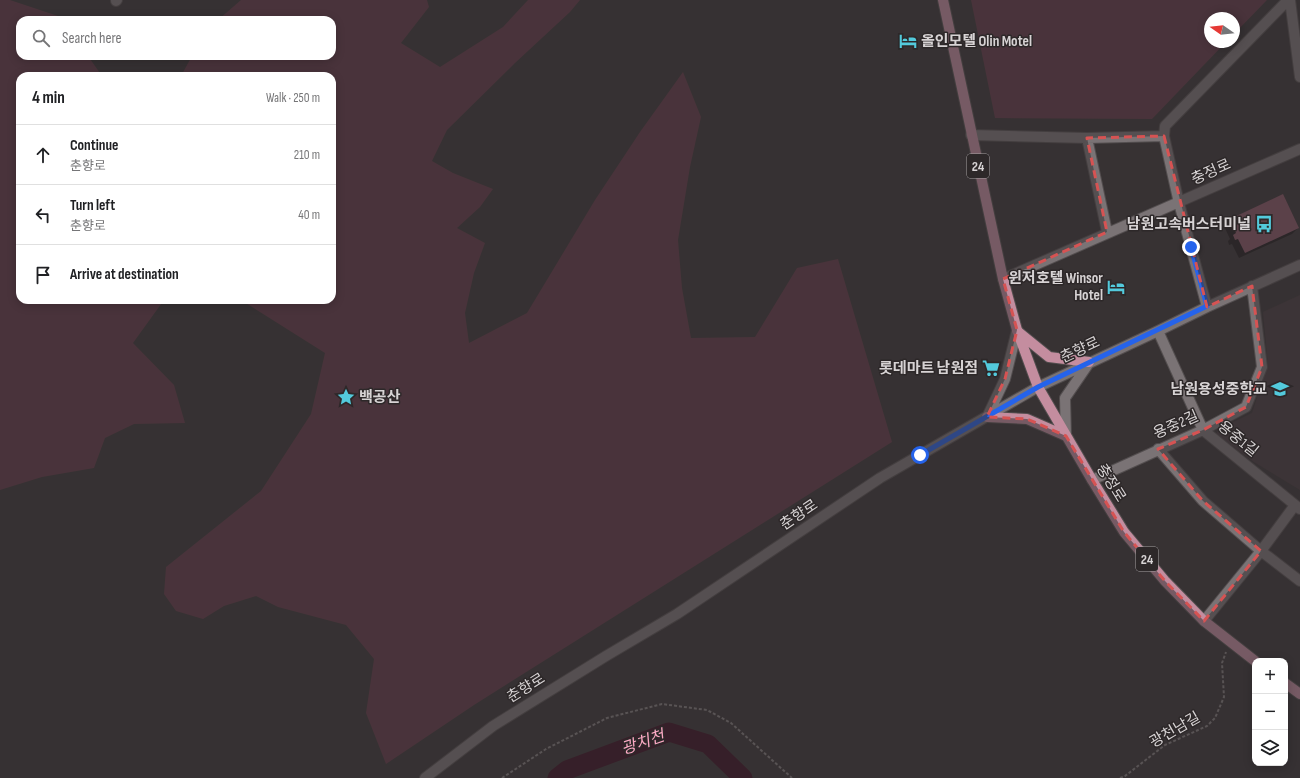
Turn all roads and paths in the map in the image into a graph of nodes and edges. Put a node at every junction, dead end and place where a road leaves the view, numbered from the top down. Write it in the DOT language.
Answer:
graph roads {
  1 [pos="943,0"];
  2 [pos="1289,0"];
  3 [pos="1297,32"];
  4 [pos="1300,77"];
  5 [pos="971,135"];
  6 [pos="1164,136"];
  7 [pos="1086,138"];
  8 [pos="1300,149"];
  9 [pos="1179,203"];
  10 [pos="1107,232"];
  11 [pos="1300,265"];
  12 [pos="1003,279"];
  13 [pos="1252,286"];
  14 [pos="1207,306"];
  15 [pos="1017,330"];
  16 [pos="1158,331"];
  17 [pos="1090,362"];
  18 [pos="1038,387"];
  19 [pos="987,417"];
  20 [pos="1203,430"];
  21 [pos="1066,436"];
  22 [pos="1158,449"];
  23 [pos="1092,480"];
  24 [pos="1297,507"];
  25 [pos="1261,551"];
  26 [pos="1300,581"];
  27 [pos="1204,621"];
  28 [pos="1230,642"];
  29 [pos="1252,659"];
  30 [pos="1288,685"];
  31 [pos="1300,694"];
  32 [pos="425,778"];
  33 [pos="502,778"];
  34 [pos="792,778"];
  35 [pos="1120,778"];
  1 -- 5 [label="main road, 충정로 / 24"];
  2 -- 3 [label="street"];
  2 -- 6 [label="street"];
  3 -- 4 [label="street"];
  5 -- 7 [label="street"];
  5 -- 12 [label="main road, 충정로 / 24"];
  6 -- 7 [label="street"];
  6 -- 9 [label="street"];
  7 -- 10 [label="street"];
  8 -- 9 [label="street, 충정로"];
  9 -- 10 [label="street, 충정로"];
  9 -- 14 [label="street"];
  10 -- 12 [label="street, 충정로"];
  11 -- 13 [label="street, 춘향로"];
  12 -- 15 [label="main road, 충정로 / 24"];
  13 -- 14 [label="street, 춘향로"];
  13 -- 20 [label="street, 용중2길"];
  14 -- 16 [label="street, 춘향로"];
  15 -- 17 [label="main road"];
  15 -- 18 [label="main road, 충정로 / 24"];
  15 -- 19 [label="street"];
  16 -- 17 [label="street, 춘향로"];
  16 -- 20 [label="street, 용중1길"];
  17 -- 18 [label="street, 춘향로"];
  17 -- 21 [label="street"];
  18 -- 19 [label="street, 춘향로"];
  18 -- 21 [label="main road, 충정로 / 24"];
  19 -- 21 [label="main road"];
  19 -- 32 [label="street, 춘향로"];
  20 -- 22 [label="street, 용중2길"];
  20 -- 24 [label="street, 용중1길"];
  21 -- 23 [label="main road, 충정로 / 24"];
  22 -- 23 [label="street, 용중2길"];
  22 -- 25 [label="street"];
  23 -- 27 [label="main road, 충정로 / 24"];
  24 -- 25 [label="street"];
  25 -- 26 [label="street"];
  25 -- 27 [label="street"];
  27 -- 28 [label="main road, 충정로 / 24"];
  28 -- 29 [label="main road, 충정로 / 24"];
  28 -- 35 [label="path, 광천남길"];
  30 -- 31 [label="main road"];
  33 -- 34 [label="path"];
}
